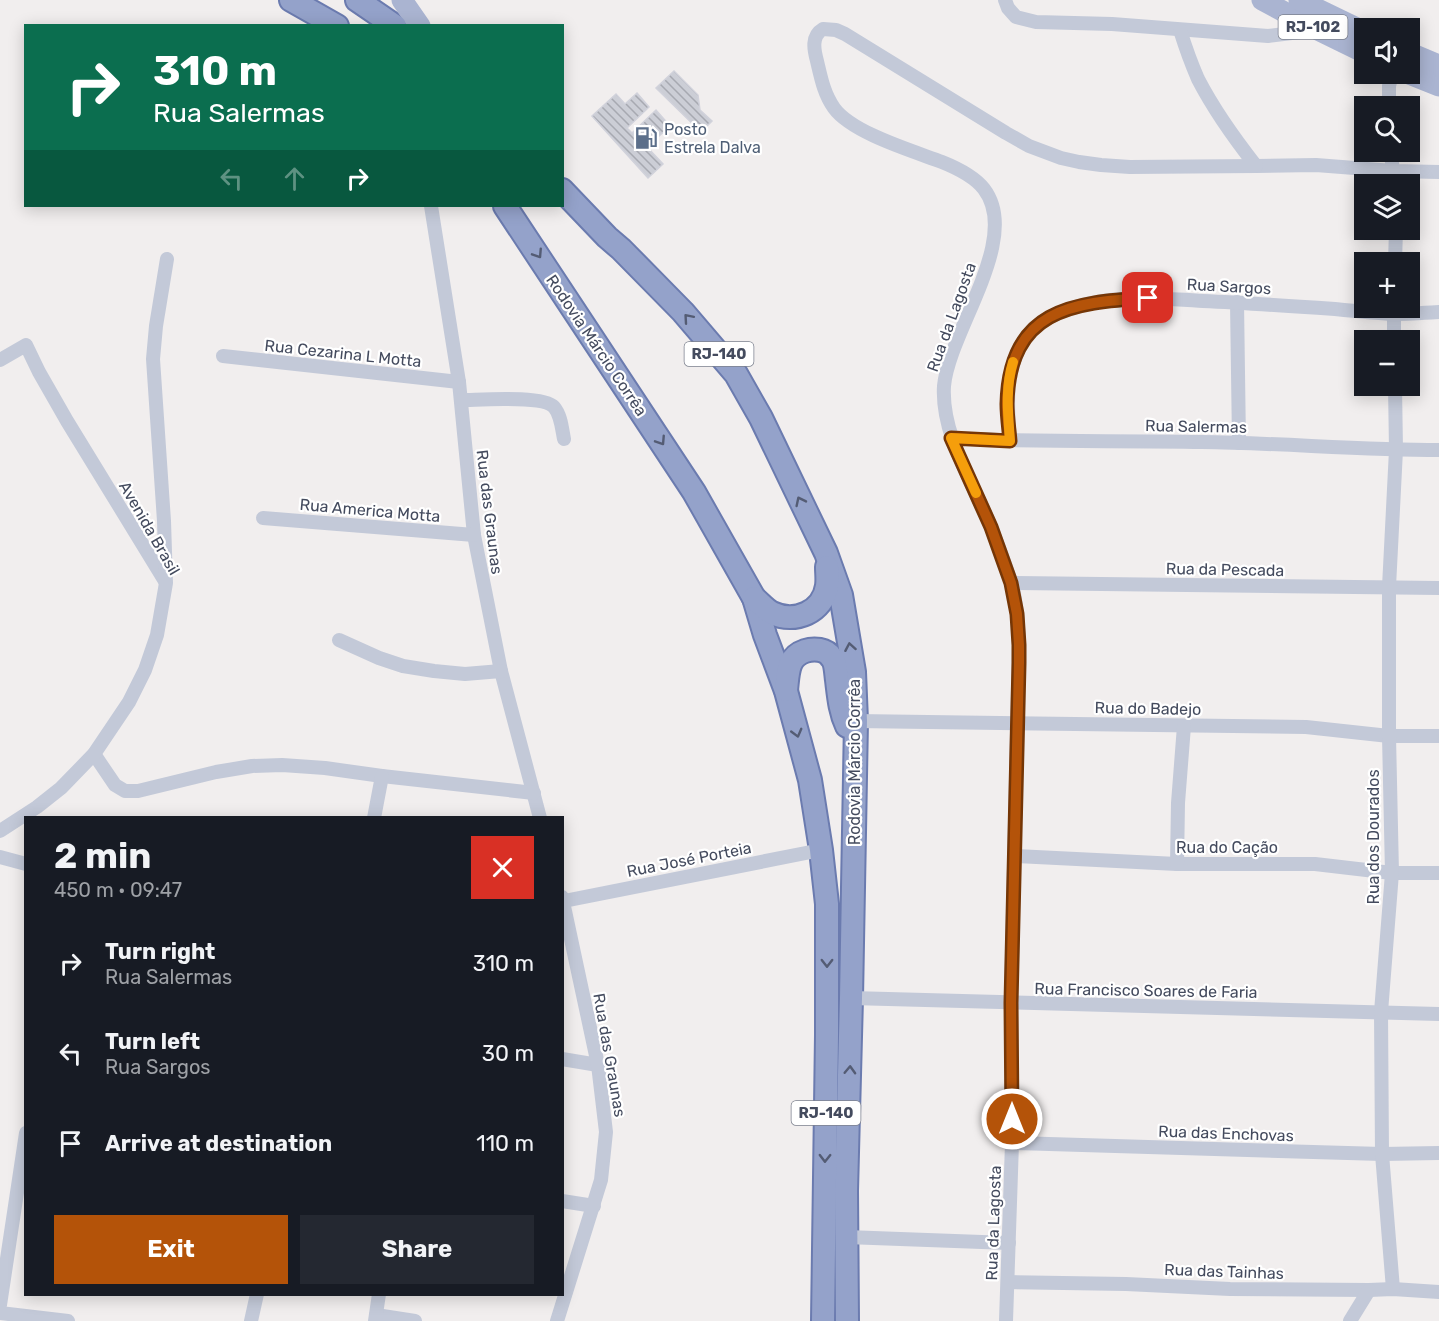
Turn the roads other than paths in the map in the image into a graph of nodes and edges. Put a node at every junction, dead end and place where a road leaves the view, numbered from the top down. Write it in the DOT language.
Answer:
graph roads {
  1 [pos="291,0"];
  2 [pos="357,0"];
  3 [pos="402,0"];
  4 [pos="1005,0"];
  5 [pos="1262,0"];
  6 [pos="1299,0"];
  7 [pos="333,24"];
  8 [pos="391,24"];
  9 [pos="419,24"];
  10 [pos="1354,27"];
  11 [pos="1180,30"];
  12 [pos="1317,30"];
  13 [pos="1354,48"];
  14 [pos="1420,57"];
  15 [pos="1439,65"];
  16 [pos="1420,78"];
  17 [pos="1439,86"];
  18 [pos="1256,165"];
  19 [pos="1439,172"];
  20 [pos="1369,174"];
  21 [pos="1420,174"];
  22 [pos="564,192"];
  23 [pos="431,207"];
  24 [pos="506,207"];
  25 [pos="167,259"];
  26 [pos="1237,302"];
  27 [pos="1354,309"];
  28 [pos="1420,312"];
  29 [pos="1439,312"];
  30 [pos="223,356"];
  31 [pos="0,360"];
  32 [pos="459,382"];
  33 [pos="1395,396"];
  34 [pos="461,400"];
  35 [pos="951,438"];
  36 [pos="564,439"];
  37 [pos="1010,441"];
  38 [pos="1239,442"];
  39 [pos="1396,450"];
  40 [pos="1439,450"];
  41 [pos="263,518"];
  42 [pos="474,535"];
  43 [pos="826,553"];
  44 [pos="166,583"];
  45 [pos="1011,583"];
  46 [pos="1389,587"];
  47 [pos="1439,588"];
  48 [pos="754,598"];
  49 [pos="339,640"];
  50 [pos="501,671"];
  51 [pos="786,691"];
  52 [pos="856,721"];
  53 [pos="1017,722"];
  54 [pos="1184,726"];
  55 [pos="1389,736"];
  56 [pos="1439,736"];
  57 [pos="855,747"];
  58 [pos="94,754"];
  59 [pos="382,776"];
  60 [pos="534,793"];
  61 [pos="374,816"];
  62 [pos="540,816"];
  63 [pos="0,831"];
  64 [pos="821,850"];
  65 [pos="1014,856"];
  66 [pos="0,857"];
  67 [pos="24,863"];
  68 [pos="1177,864"];
  69 [pos="1392,873"];
  70 [pos="1439,873"];
  71 [pos="564,899"];
  72 [pos="564,904"];
  73 [pos="851,998"];
  74 [pos="1011,1003"];
  75 [pos="1382,1012"];
  76 [pos="1439,1014"];
  77 [pos="564,1059"];
  78 [pos="598,1065"];
  79 [pos="1012,1143"];
  80 [pos="24,1146"];
  81 [pos="1439,1153"];
  82 [pos="1382,1154"];
  83 [pos="564,1201"];
  84 [pos="594,1206"];
  85 [pos="846,1236"];
  86 [pos="1009,1243"];
  87 [pos="1008,1281"];
  88 [pos="1393,1289"];
  89 [pos="1369,1290"];
  90 [pos="1439,1292"];
  91 [pos="256,1296"];
  92 [pos="379,1296"];
  93 [pos="0,1305"];
  94 [pos="0,1313"];
  95 [pos="376,1318"];
  96 [pos="68,1321"];
  97 [pos="251,1321"];
  98 [pos="415,1321"];
  99 [pos="557,1321"];
  100 [pos="823,1321"];
  101 [pos="847,1321"];
  102 [pos="1006,1321"];
  103 [pos="1350,1321"];
  1 -- 7 [label="highway"];
  2 -- 8 [label="highway"];
  3 -- 9 [label="main road"];
  4 -- 11 [label="street"];
  5 -- 12 [label="main road, RJ-102"];
  6 -- 10 [label="main road, RJ-102"];
  11 -- 12 [label="street"];
  11 -- 18 [label="street"];
  12 -- 13 [label="main road, RJ-102"];
  14 -- 15 [label="main road"];
  16 -- 17 [label="main road"];
  18 -- 20 [label="street"];
  18 -- 35 [label="street, Rua da Lagosta"];
  19 -- 21 [label="street"];
  43 -- 22 [label="highway, Rodovia Márcio Corrêa / RJ-140, one-way"];
  23 -- 32 [label="street, Rua das Graunas"];
  24 -- 48 [label="highway, Rodovia Márcio Corrêa / RJ-140, one-way"];
  25 -- 44 [label="street"];
  26 -- 27 [label="street, Rua Sargos"];
  26 -- 37 [label="street, Rua Sargos"];
  26 -- 38 [label="street"];
  28 -- 29 [label="street, Rua Sargos"];
  30 -- 32 [label="street, Rua Cezarina L Motta"];
  31 -- 44 [label="street, Avenida Brasil"];
  32 -- 34 [label="street, Rua das Graunas"];
  33 -- 39 [label="street, Rua dos Dourados"];
  34 -- 36 [label="street"];
  34 -- 42 [label="street, Rua das Graunas"];
  35 -- 37 [label="street, Rua Salermas"];
  35 -- 45 [label="street, Rua da Lagosta"];
  37 -- 38 [label="street, Rua Salermas"];
  38 -- 39 [label="street, Rua Salermas"];
  39 -- 40 [label="street, Rua Salermas"];
  39 -- 46 [label="street, Rua dos Dourados"];
  41 -- 42 [label="street, Rua America Motta"];
  42 -- 50 [label="street, Rua das Graunas"];
  43 -- 48 [label="highway"];
  52 -- 43 [label="highway, Rodovia Márcio Corrêa / RJ-140, one-way"];
  44 -- 58 [label="street, Avenida Brasil"];
  45 -- 46 [label="street, Rua da Pescada"];
  45 -- 53 [label="street, Rua da Lagosta"];
  46 -- 47 [label="street, Rua da Pescada"];
  46 -- 55 [label="street, Rua dos Dourados"];
  48 -- 51 [label="highway, Rodovia Márcio Corrêa / RJ-140"];
  49 -- 50 [label="street"];
  50 -- 60 [label="street, Rua das Graunas"];
  51 -- 57 [label="highway"];
  51 -- 64 [label="highway, Rodovia Márcio Corrêa / RJ-140, one-way"];
  52 -- 53 [label="street, Rua do Badejo"];
  52 -- 57 [label="highway, Rodovia Márcio Corrêa / RJ-140"];
  53 -- 54 [label="street, Rua do Badejo"];
  53 -- 65 [label="street, Rua da Lagosta"];
  54 -- 55 [label="street, Rua do Badejo"];
  54 -- 68 [label="street"];
  55 -- 56 [label="street, Rua do Badejo"];
  55 -- 69 [label="street, Rua dos Dourados"];
  57 -- 73 [label="highway, Rodovia Márcio Corrêa / RJ-140"];
  58 -- 59 [label="street"];
  58 -- 63 [label="street, Avenida Brasil"];
  59 -- 60 [label="street"];
  59 -- 61 [label="street"];
  60 -- 62 [label="street, Rua das Graunas"];
  64 -- 71 [label="street, Rua José Porteia"];
  64 -- 100 [label="highway, Rodovia Márcio Corrêa / RJ-140, one-way"];
  65 -- 68 [label="street, Rua do Cação"];
  65 -- 74 [label="street, Rua da Lagosta"];
  66 -- 67 [label="street"];
  68 -- 69 [label="street, Rua do Cação"];
  69 -- 70 [label="street, Rua do Cação"];
  69 -- 75 [label="street, Rua dos Dourados"];
  72 -- 78 [label="street, Rua das Graunas"];
  73 -- 74 [label="street, Rua Francisco Soares de Faria"];
  85 -- 73 [label="highway, Rodovia Márcio Corrêa / RJ-140, one-way"];
  74 -- 75 [label="street, Rua Francisco Soares de Faria"];
  74 -- 79 [label="street, Rua da Lagosta"];
  75 -- 76 [label="street, Rua Francisco Soares de Faria"];
  75 -- 82 [label="street, Rua dos Dourados"];
  77 -- 78 [label="street"];
  78 -- 84 [label="street, Rua das Graunas"];
  79 -- 82 [label="street, Rua das Enchovas"];
  79 -- 86 [label="street, Rua da Lagosta"];
  80 -- 93 [label="street"];
  81 -- 82 [label="street, Rua das Enchovas"];
  82 -- 88 [label="street, Rua dos Dourados"];
  83 -- 84 [label="street"];
  84 -- 99 [label="street, Rua das Graunas"];
  85 -- 86 [label="street"];
  85 -- 101 [label="highway, Rodovia Márcio Corrêa / RJ-140"];
  86 -- 87 [label="street, Rua da Lagosta"];
  87 -- 89 [label="street, Rua das Tainhas"];
  87 -- 102 [label="street, Rua da Lagosta"];
  88 -- 89 [label="street, Rua das Tainhas"];
  88 -- 90 [label="street, Rua das Tainhas"];
  89 -- 103 [label="street"];
  91 -- 97 [label="street"];
  92 -- 95 [label="street"];
  94 -- 96 [label="street"];
  95 -- 98 [label="street"];
}
